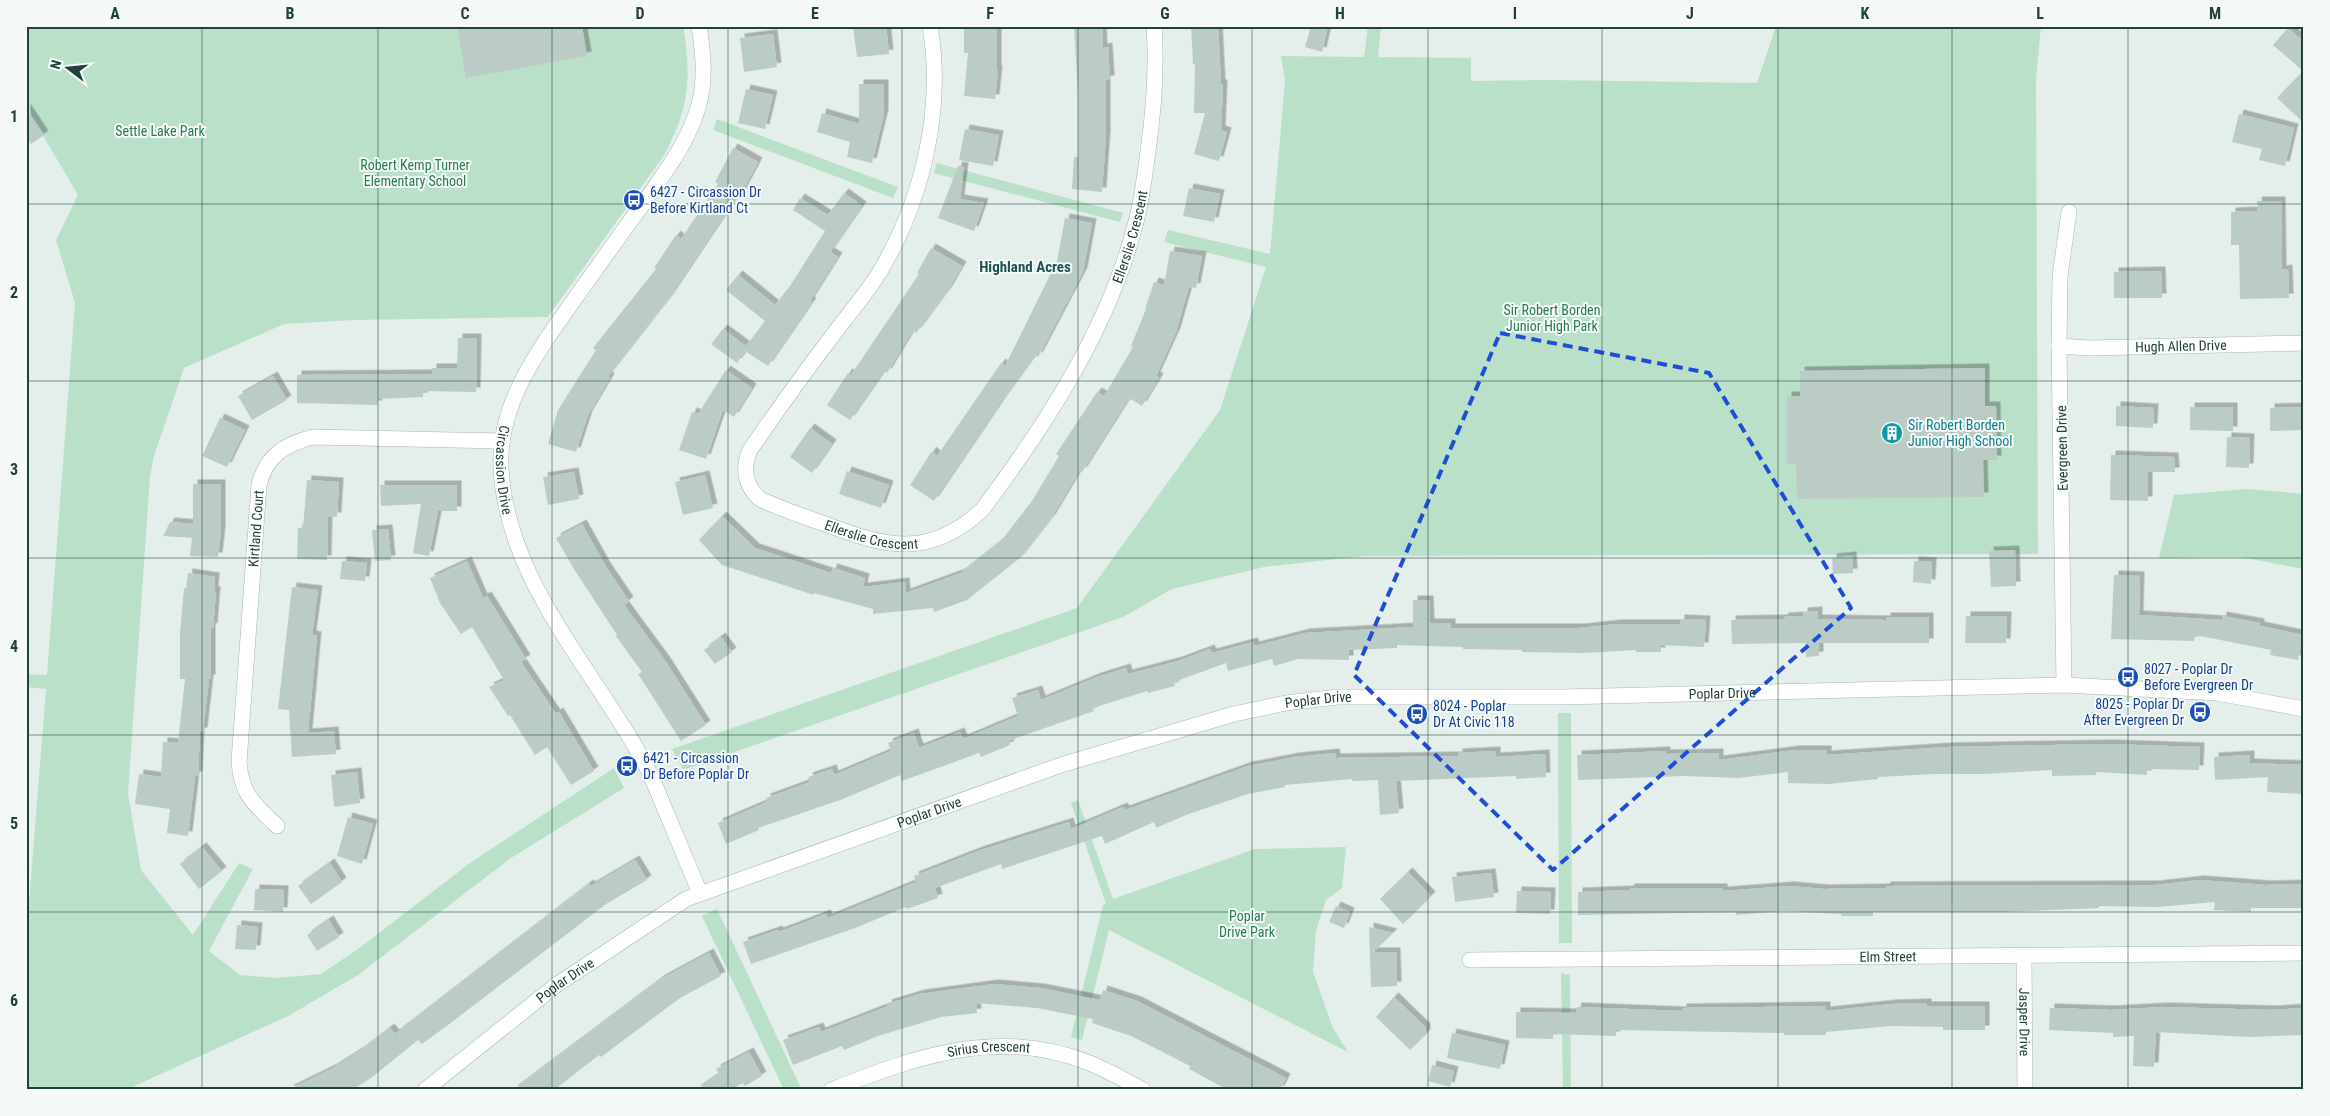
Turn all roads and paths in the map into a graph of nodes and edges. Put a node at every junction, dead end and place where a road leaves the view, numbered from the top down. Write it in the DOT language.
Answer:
graph roads {
  1 [pos="699,26"];
  2 [pos="930,26"];
  3 [pos="1154,26"];
  4 [pos="2069,212"];
  5 [pos="2304,343"];
  6 [pos="2059,346"];
  7 [pos="502,441"];
  8 [pos="2064,685"];
  9 [pos="2304,709"];
  10 [pos="277,826"];
  11 [pos="700,892"];
  12 [pos="2304,953"];
  13 [pos="2024,956"];
  14 [pos="1470,960"];
  15 [pos="425,1090"];
  16 [pos="830,1090"];
  17 [pos="1143,1090"];
  18 [pos="2025,1090"];
  1 -- 7 [label="street, Circassion Drive"];
  2 -- 3 [label="street, Ellerslie Crescent"];
  4 -- 6 [label="street, Evergreen Drive"];
  5 -- 6 [label="street, Hugh Allen Drive"];
  6 -- 8 [label="street, Evergreen Drive"];
  7 -- 10 [label="street, Kirtland Court"];
  7 -- 11 [label="street, Circassion Drive"];
  8 -- 9 [label="street, Poplar Drive"];
  8 -- 11 [label="street, Poplar Drive"];
  11 -- 15 [label="street, Poplar Drive"];
  12 -- 13 [label="street, Elm Street"];
  13 -- 14 [label="street, Elm Street"];
  13 -- 18 [label="street, Jasper Drive"];
  16 -- 17 [label="street, Sirius Crescent"];
}
